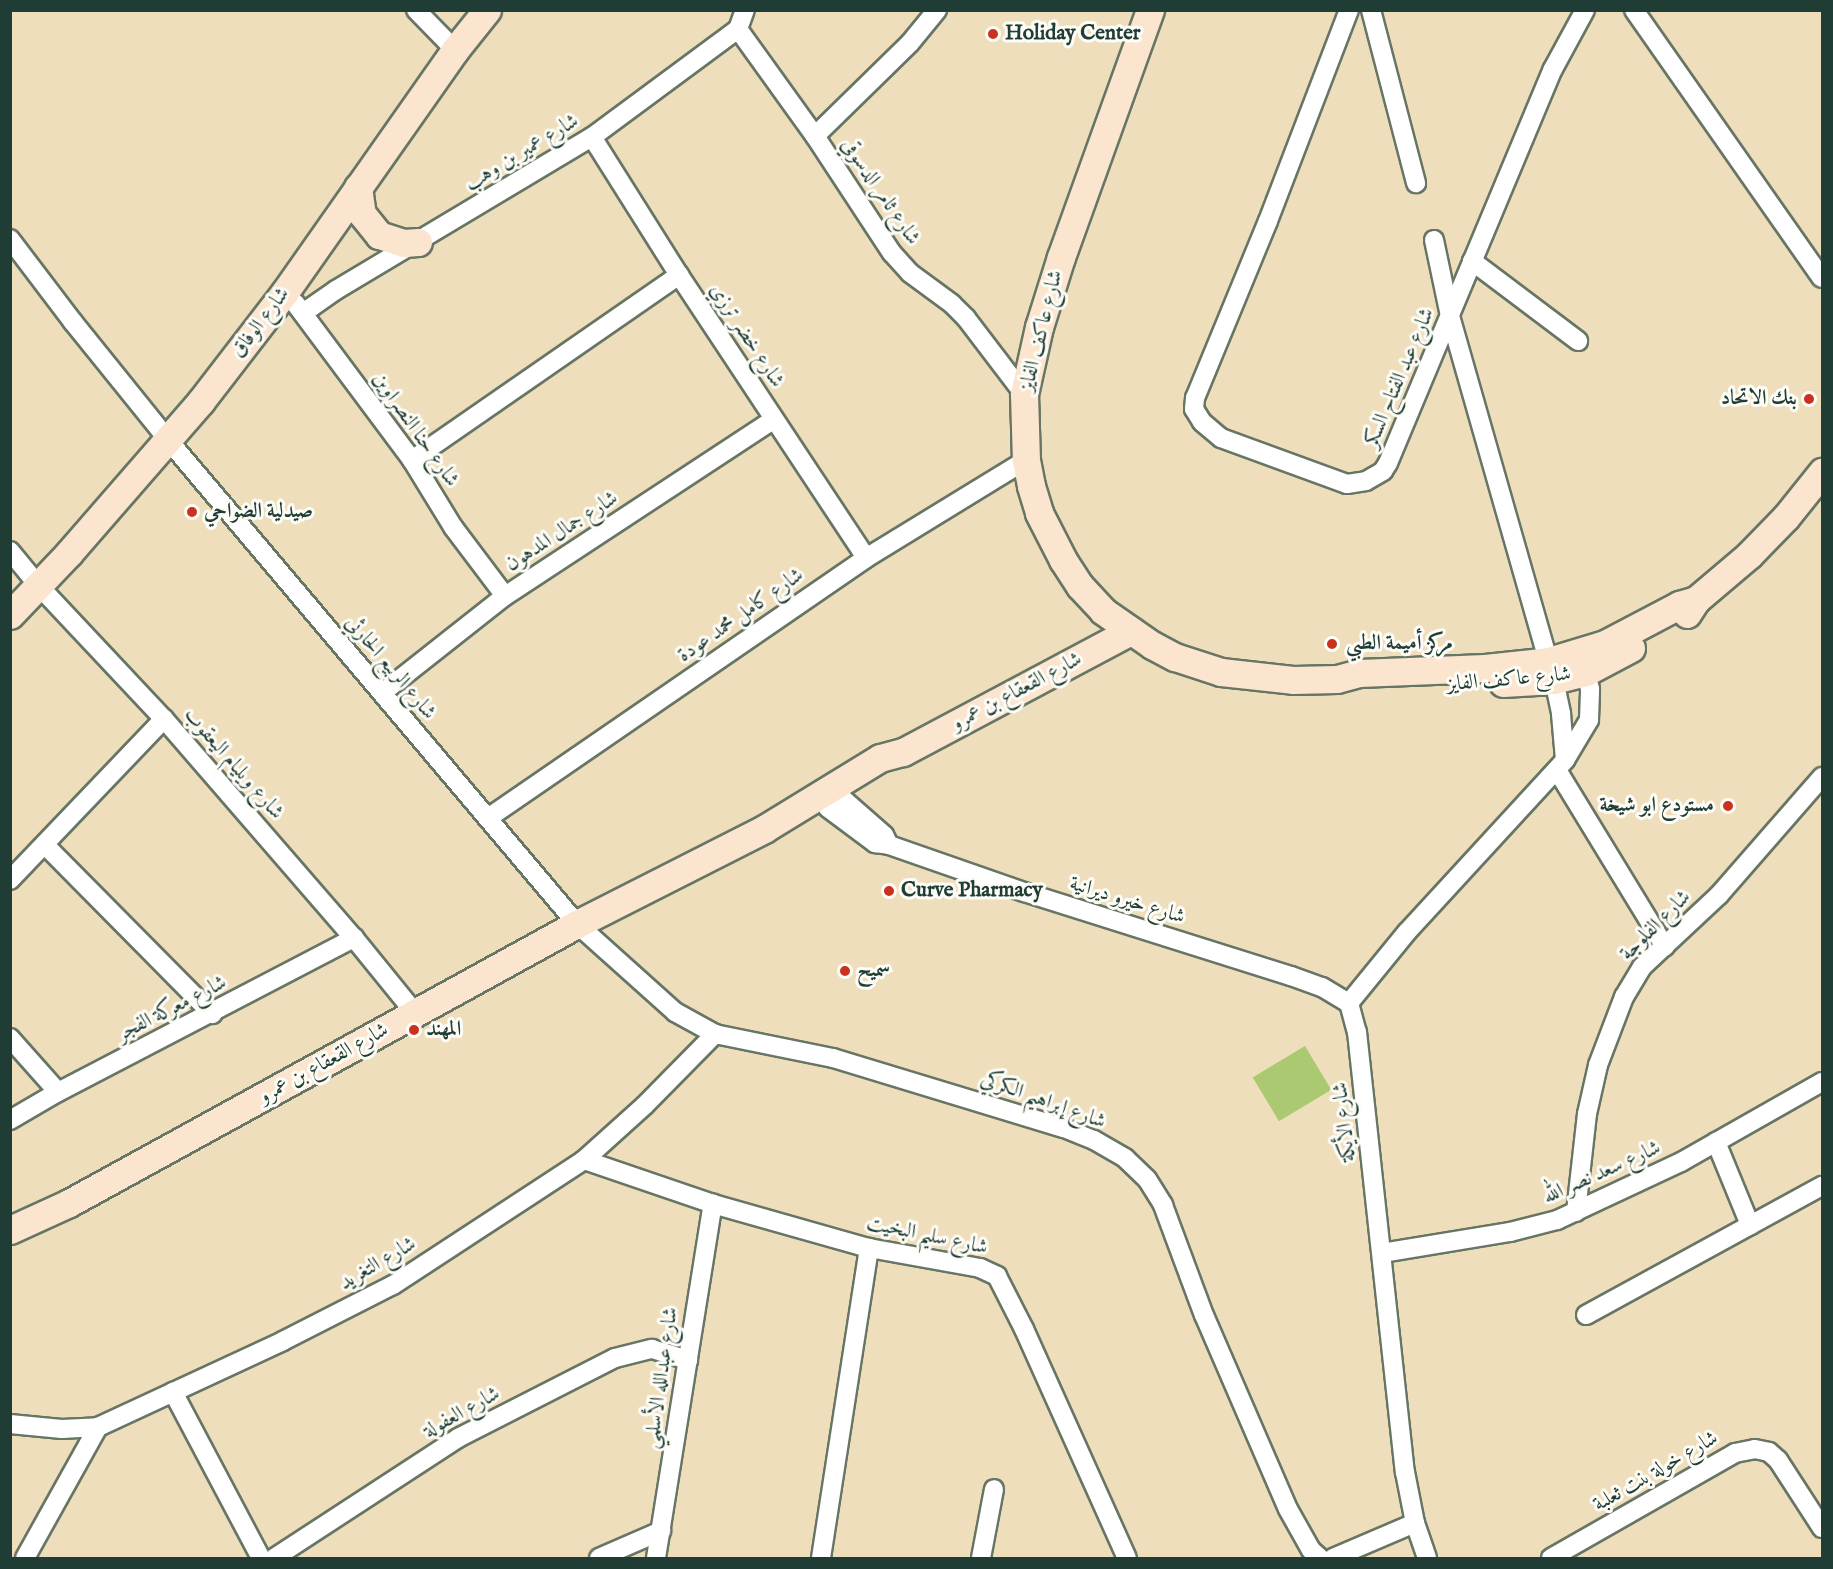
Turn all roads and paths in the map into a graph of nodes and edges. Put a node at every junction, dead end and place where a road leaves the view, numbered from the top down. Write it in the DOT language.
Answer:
graph roads {
  1 [pos="416,10"];
  2 [pos="487,10"];
  3 [pos="746,10"];
  4 [pos="938,10"];
  5 [pos="1150,10"];
  6 [pos="1349,10"];
  7 [pos="1371,10"];
  8 [pos="1585,10"];
  9 [pos="1634,10"];
  10 [pos="738,29"];
  11 [pos="455,50"];
  12 [pos="815,136"];
  13 [pos="592,137"];
  14 [pos="1416,183"];
  15 [pos="358,187"];
  16 [pos="10,239"];
  17 [pos="1434,240"];
  18 [pos="418,242"];
  19 [pos="1472,261"];
  20 [pos="678,275"];
  21 [pos="1822,278"];
  22 [pos="285,292"];
  23 [pos="303,313"];
  24 [pos="1450,316"];
  25 [pos="1578,341"];
  26 [pos="1024,394"];
  27 [pos="773,420"];
  28 [pos="169,441"];
  29 [pos="412,460"];
  30 [pos="1026,460"];
  31 [pos="1822,472"];
  32 [pos="10,551"];
  33 [pos="866,558"];
  34 [pos="38,585"];
  35 [pos="505,596"];
  36 [pos="10,615"];
  37 [pos="1131,631"];
  38 [pos="1583,662"];
  39 [pos="1552,671"];
  40 [pos="382,693"];
  41 [pos="164,719"];
  42 [pos="1561,765"];
  43 [pos="1822,777"];
  44 [pos="830,797"];
  45 [pos="488,818"];
  46 [pos="45,845"];
  47 [pos="10,880"];
  48 [pos="577,924"];
  49 [pos="354,938"];
  50 [pos="1665,947"];
  51 [pos="1349,1003"];
  52 [pos="415,1013"];
  53 [pos="212,1014"];
  54 [pos="715,1034"];
  55 [pos="10,1038"];
  56 [pos="1822,1082"];
  57 [pos="58,1092"];
  58 [pos="10,1120"];
  59 [pos="1716,1142"];
  60 [pos="584,1160"];
  61 [pos="1822,1186"];
  62 [pos="713,1204"];
  63 [pos="1576,1212"];
  64 [pos="1750,1225"];
  65 [pos="10,1230"];
  66 [pos="869,1248"];
  67 [pos="1382,1253"];
  68 [pos="1586,1316"];
  69 [pos="688,1360"];
  70 [pos="174,1392"];
  71 [pos="10,1424"];
  72 [pos="98,1427"];
  73 [pos="994,1489"];
  74 [pos="1414,1522"];
  75 [pos="1822,1528"];
  76 [pos="661,1531"];
  77 [pos="25,1558"];
  78 [pos="261,1558"];
  79 [pos="274,1558"];
  80 [pos="599,1558"];
  81 [pos="656,1558"];
  82 [pos="821,1558"];
  83 [pos="981,1558"];
  84 [pos="1127,1558"];
  85 [pos="1320,1558"];
  86 [pos="1333,1558"];
  87 [pos="1427,1558"];
  88 [pos="1551,1558"];
  1 -- 11 [label="street"];
  2 -- 11 [label="street, شارع الوفاق"];
  3 -- 10 [label="street"];
  4 -- 12 [label="street"];
  5 -- 26 [label="street, شارع عاكف الفايز"];
  6 -- 24 [label="street, شارع عبد الفتاح السكر"];
  7 -- 14 [label="street"];
  8 -- 19 [label="street, شارع عبد الفتاح السكر"];
  9 -- 21 [label="street"];
  10 -- 12 [label="street, شارع ثامر الدسوقي"];
  10 -- 13 [label="street, شارع عمير بن وهب"];
  11 -- 15 [label="street, شارع الوفاق"];
  12 -- 26 [label="street, شارع ثامر الدسوقي"];
  13 -- 18 [label="street, شارع عمير بن وهب"];
  13 -- 20 [label="street, شارع خضر ترزي"];
  15 -- 18 [label="street"];
  15 -- 22 [label="street, شارع الوفاق"];
  16 -- 28 [label="street, شارع الربيع الحارثي"];
  17 -- 24 [label="street"];
  18 -- 23 [label="street, شارع عمير بن وهب"];
  19 -- 24 [label="street, شارع عبد الفتاح السكر"];
  19 -- 25 [label="street"];
  20 -- 27 [label="street, شارع خضر ترزي"];
  20 -- 29 [label="street"];
  22 -- 23 [label="street, شارع حنا النصراوين"];
  22 -- 28 [label="street, شارع الوفاق"];
  23 -- 29 [label="street, شارع حنا النصراوين"];
  24 -- 39 [label="street"];
  26 -- 30 [label="street, شارع عاكف الفايز"];
  27 -- 33 [label="street, شارع خضر ترزي"];
  27 -- 35 [label="street, شارع جمال المدهون"];
  28 -- 34 [label="street, شارع الوفاق"];
  28 -- 40 [label="street, شارع الربيع الحارثي"];
  29 -- 35 [label="street, شارع حنا النصراوين"];
  30 -- 33 [label="street, شارع كامل محمد عودة"];
  30 -- 37 [label="street, شارع عاكف الفايز"];
  31 -- 38 [label="street, شارع عاكف الفايز"];
  32 -- 34 [label="street, شارع ويليام اليعقوب"];
  33 -- 45 [label="street, شارع كامل محمد عودة"];
  34 -- 36 [label="street, شارع الوفاق"];
  34 -- 41 [label="street, شارع ويليام اليعقوب"];
  35 -- 40 [label="street, شارع جمال المدهون"];
  37 -- 39 [label="street, شارع عاكف الفايز"];
  37 -- 44 [label="street, شارع القعقاع بن عمرو"];
  38 -- 39 [label="street, شارع عاكف الفايز"];
  38 -- 42 [label="street"];
  39 -- 42 [label="street"];
  40 -- 45 [label="street, شارع الربيع الحارثي"];
  41 -- 46 [label="street"];
  41 -- 49 [label="street, شارع ويليام اليعقوب"];
  42 -- 50 [label="street"];
  42 -- 51 [label="street"];
  43 -- 50 [label="street, شارع الفلوجة"];
  44 -- 48 [label="street, شارع القعقاع بن عمرو"];
  44 -- 51 [label="street, شارع خيرو ديرانية"];
  45 -- 48 [label="street, شارع الربيع الحارثي"];
  46 -- 47 [label="street"];
  46 -- 53 [label="street"];
  48 -- 52 [label="street, شارع القعقاع بن عمرو"];
  48 -- 54 [label="street, شارع إبراهيم الكركي"];
  49 -- 52 [label="street, شارع ويليام اليعقوب"];
  49 -- 53 [label="street, شارع معركة الفجر"];
  50 -- 63 [label="street, شارع الفلوجة"];
  51 -- 67 [label="street, شارع الأيكة"];
  52 -- 65 [label="street, شارع القعقاع بن عمرو"];
  53 -- 57 [label="street, شارع معركة الفجر"];
  54 -- 60 [label="street, شارع التغريد"];
  54 -- 85 [label="street, شارع إبراهيم الكركي"];
  55 -- 57 [label="street"];
  56 -- 59 [label="street, شارع سعد نصر الله"];
  57 -- 58 [label="street, شارع معركة الفجر"];
  59 -- 63 [label="street, شارع سعد نصر الله"];
  59 -- 64 [label="street"];
  60 -- 62 [label="street, شارع سليم البخيت"];
  60 -- 70 [label="street, شارع التغريد"];
  61 -- 64 [label="street"];
  62 -- 66 [label="street, شارع سليم البخيت"];
  62 -- 69 [label="street, شارع عبدالله الأسلمي"];
  63 -- 67 [label="street, شارع سعد نصر الله"];
  64 -- 68 [label="street"];
  66 -- 82 [label="street"];
  66 -- 84 [label="street, شارع سليم البخيت"];
  67 -- 74 [label="street, شارع الأيكة"];
  69 -- 76 [label="street, شارع عبدالله الأسلمي"];
  69 -- 79 [label="street, شارع العفولة"];
  70 -- 72 [label="street, شارع التغريد"];
  70 -- 78 [label="street"];
  71 -- 72 [label="street, شارع التغريد"];
  72 -- 77 [label="street"];
  73 -- 83 [label="street"];
  74 -- 86 [label="street"];
  74 -- 87 [label="street, شارع الأيكة"];
  75 -- 88 [label="street, شارع خولة بنت ثعلبة"];
  76 -- 80 [label="street"];
  76 -- 81 [label="street, شارع عبدالله الأسلمي"];
}
